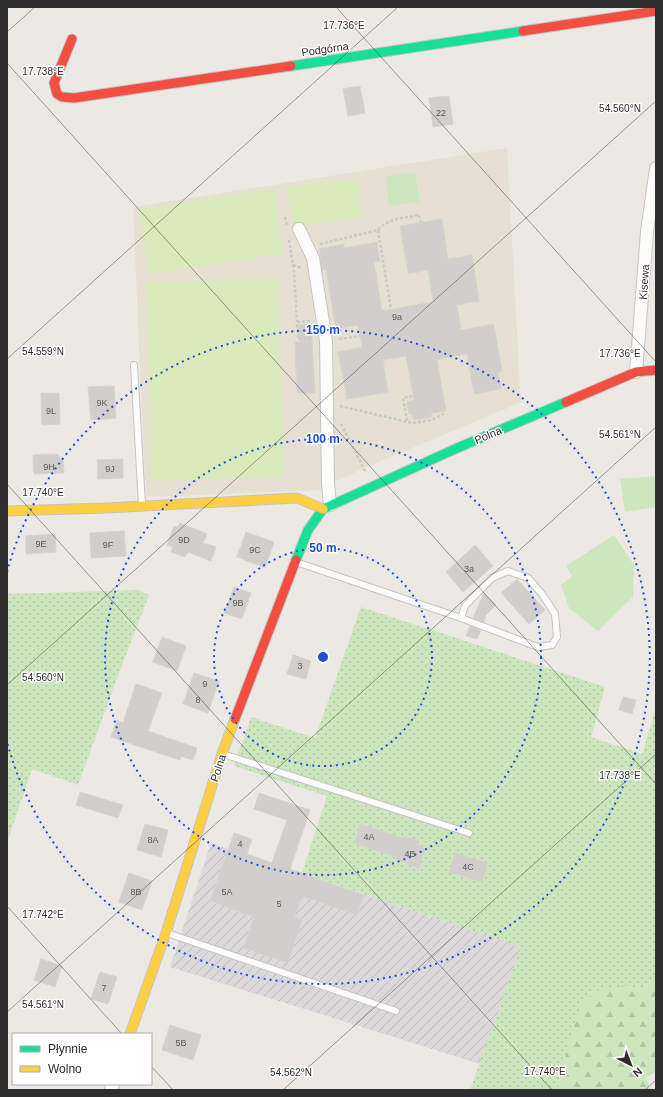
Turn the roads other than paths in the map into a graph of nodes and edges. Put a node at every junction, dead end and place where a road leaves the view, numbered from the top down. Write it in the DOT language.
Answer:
graph roads {
  1 [pos="656,11"];
  2 [pos="72,39"];
  3 [pos="656,168"];
  4 [pos="293,230"];
  5 [pos="134,365"];
  6 [pos="656,370"];
  7 [pos="636,372"];
  8 [pos="142,507"];
  9 [pos="326,507"];
  10 [pos="7,511"];
  11 [pos="295,562"];
  12 [pos="462,618"];
  13 [pos="222,754"];
  14 [pos="469,833"];
  15 [pos="166,932"];
  16 [pos="396,1011"];
  17 [pos="130,1033"];
  1 -- 2 [label="street, Podgórna"];
  3 -- 7 [label="street, Kisewa"];
  4 -- 9 [label="street"];
  5 -- 8 [label="lane"];
  6 -- 7 [label="street, Polna"];
  7 -- 9 [label="street, Polna"];
  8 -- 9 [label="street"];
  8 -- 10 [label="street"];
  9 -- 11 [label="street, Polna"];
  11 -- 12 [label="lane"];
  11 -- 13 [label="street, Polna"];
  12 -- 12 [label="lane"];
  13 -- 14 [label="lane"];
  13 -- 15 [label="street, Polna"];
  15 -- 16 [label="lane"];
  15 -- 17 [label="street, Polna"];
}
